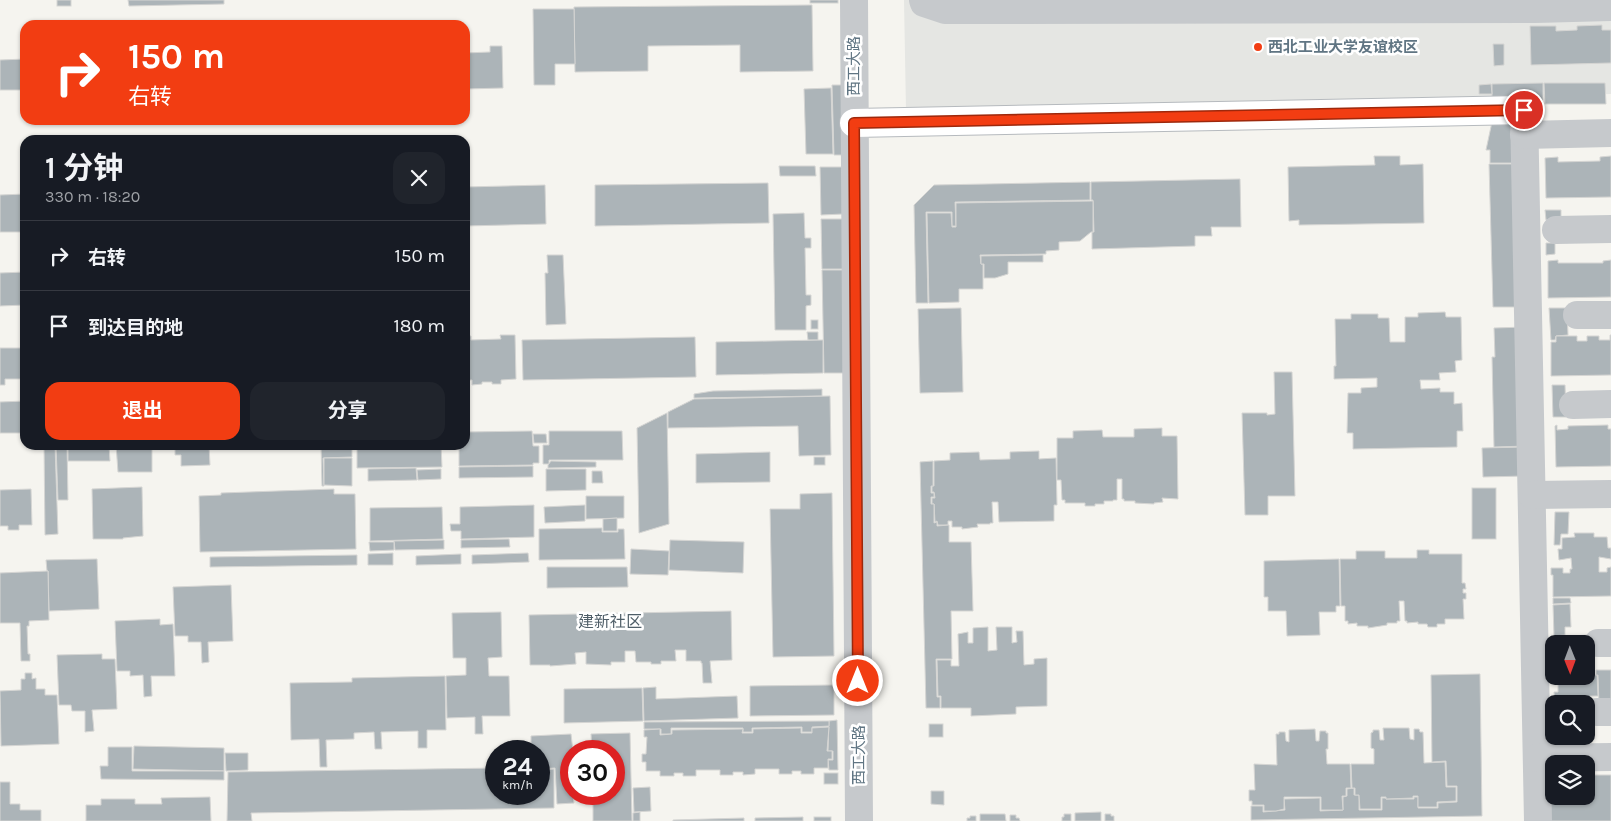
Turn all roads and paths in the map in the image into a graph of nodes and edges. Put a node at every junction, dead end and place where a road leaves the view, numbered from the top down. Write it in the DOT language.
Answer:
graph roads {
  1 [pos="854,0"];
  2 [pos="923,0"];
  3 [pos="1611,7"];
  4 [pos="1524,122"];
  5 [pos="854,123"];
  6 [pos="1611,133"];
  7 [pos="1611,229"];
  8 [pos="1556,230"];
  9 [pos="1577,315"];
  10 [pos="1611,315"];
  11 [pos="1611,404"];
  12 [pos="1573,405"];
  13 [pos="1611,494"];
  14 [pos="1532,495"];
  15 [pos="1611,757"];
  16 [pos="1537,758"];
  17 [pos="859,821"];
  18 [pos="1538,821"];
  1 -- 5 [label="street, 西工大路"];
  2 -- 3 [label="street"];
  4 -- 5 [label="main road"];
  4 -- 6 [label="street"];
  4 -- 14 [label="street"];
  5 -- 17 [label="street, 西工大路"];
  7 -- 8 [label="street"];
  9 -- 10 [label="street"];
  11 -- 12 [label="street"];
  13 -- 14 [label="street"];
  14 -- 16 [label="street"];
  15 -- 16 [label="street"];
  16 -- 18 [label="street"];
}
